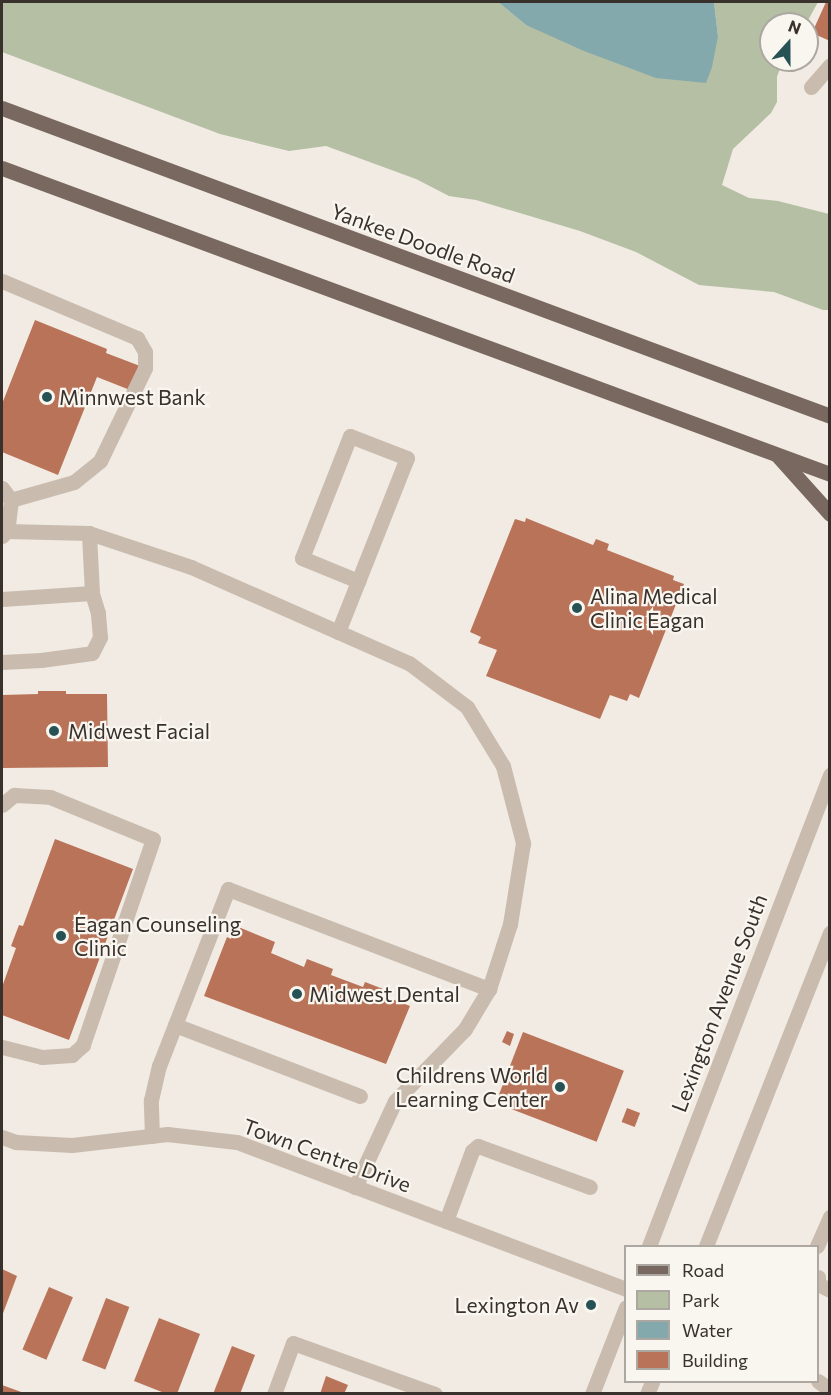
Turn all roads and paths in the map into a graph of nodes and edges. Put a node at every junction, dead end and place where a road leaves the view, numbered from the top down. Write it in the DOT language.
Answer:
graph roads {
  1 [pos="830,65"];
  2 [pos="811,87"];
  3 [pos="2,108"];
  4 [pos="2,168"];
  5 [pos="2,280"];
  6 [pos="830,416"];
  7 [pos="776,454"];
  8 [pos="830,474"];
  9 [pos="6,494"];
  10 [pos="830,514"];
  11 [pos="3,532"];
  12 [pos="89,533"];
  13 [pos="358,581"];
  14 [pos="92,593"];
  15 [pos="2,599"];
  16 [pos="338,632"];
  17 [pos="2,662"];
  18 [pos="830,775"];
  19 [pos="2,805"];
  20 [pos="830,933"];
  21 [pos="489,989"];
  22 [pos="175,1025"];
  23 [pos="2,1047"];
  24 [pos="360,1096"];
  25 [pos="152,1136"];
  26 [pos="2,1137"];
  27 [pos="356,1187"];
  28 [pos="590,1187"];
  29 [pos="830,1217"];
  30 [pos="446,1221"];
  31 [pos="649,1245"];
  32 [pos="706,1245"];
  33 [pos="817,1245"];
  34 [pos="624,1288"];
  35 [pos="624,1312"];
  36 [pos="274,1394"];
  37 [pos="435,1394"];
  38 [pos="592,1394"];
  1 -- 2 [label="street"];
  3 -- 6 [label="main road, Yankee Doodle Road"];
  4 -- 7 [label="main road"];
  5 -- 9 [label="street"];
  7 -- 8 [label="main road"];
  7 -- 10 [label="main road"];
  9 -- 11 [label="street"];
  11 -- 12 [label="street"];
  12 -- 14 [label="street"];
  12 -- 16 [label="street"];
  13 -- 13 [label="street"];
  13 -- 16 [label="street"];
  14 -- 15 [label="street"];
  14 -- 17 [label="street"];
  16 -- 21 [label="street"];
  18 -- 31 [label="street, Lexington Avenue South"];
  19 -- 23 [label="street"];
  20 -- 32 [label="street"];
  21 -- 22 [label="street"];
  21 -- 27 [label="street"];
  22 -- 24 [label="street"];
  22 -- 25 [label="street"];
  25 -- 26 [label="street, Town Centre Drive"];
  25 -- 27 [label="street, Town Centre Drive"];
  27 -- 30 [label="street, Town Centre Drive"];
  28 -- 30 [label="street"];
  29 -- 33 [label="street"];
  30 -- 34 [label="street, Town Centre Drive"];
  35 -- 38 [label="street"];
  36 -- 37 [label="street"];
}
